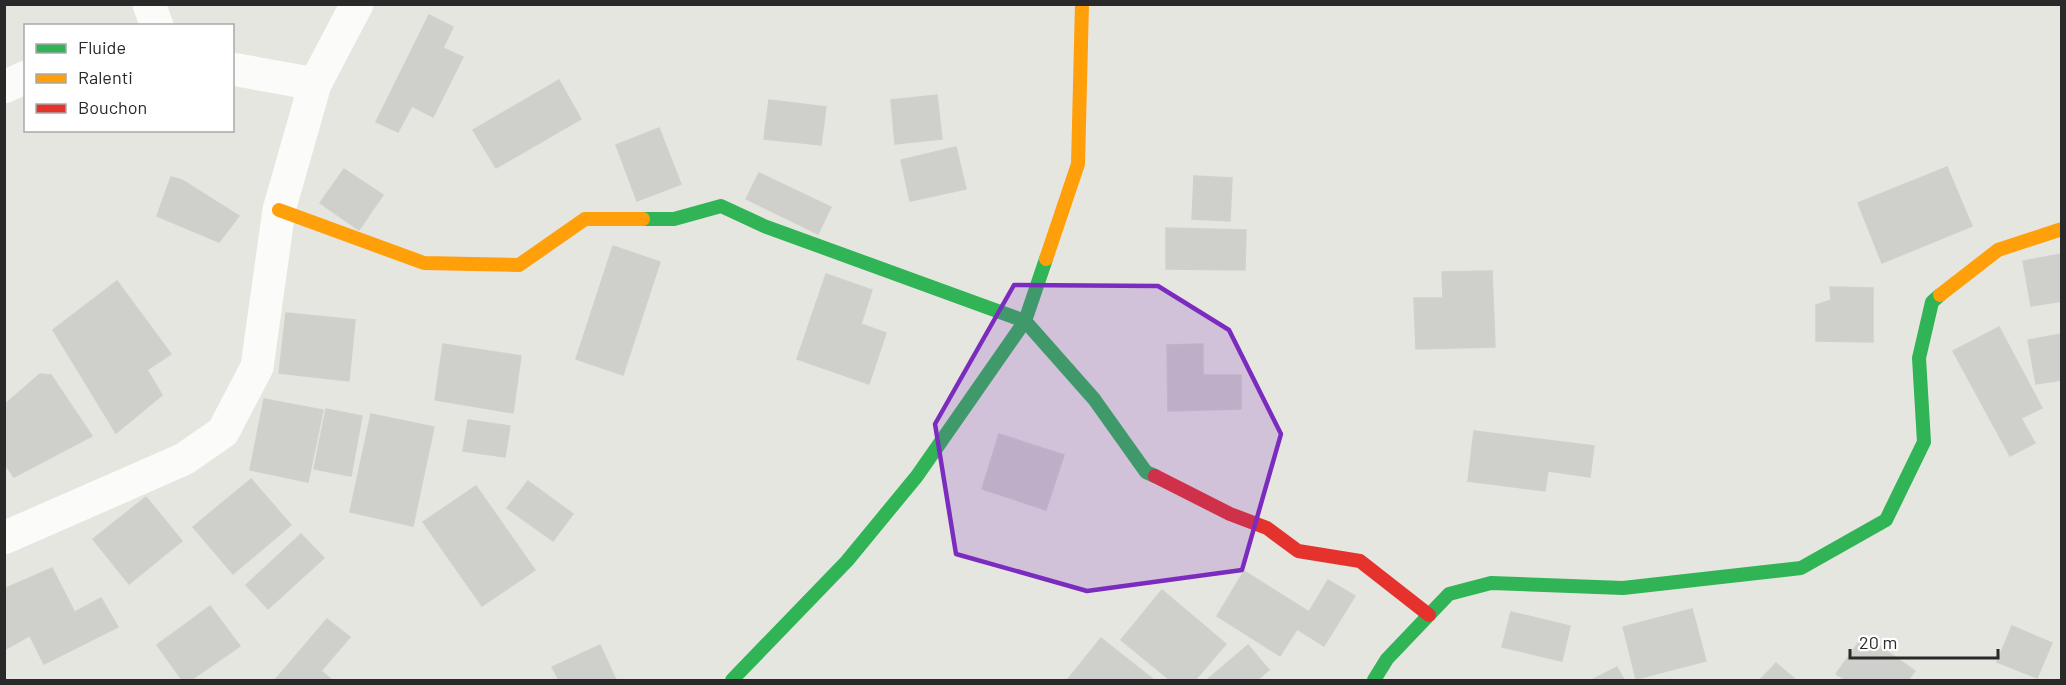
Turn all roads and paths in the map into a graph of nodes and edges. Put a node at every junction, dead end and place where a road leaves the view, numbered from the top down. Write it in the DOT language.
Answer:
graph roads {
  1 [pos="149,4"];
  2 [pos="357,4"];
  3 [pos="1082,4"];
  4 [pos="156,24"];
  5 [pos="234,69"];
  6 [pos="24,78"];
  7 [pos="315,84"];
  8 [pos="4,87"];
  9 [pos="279,210"];
  10 [pos="2061,229"];
  11 [pos="1025,321"];
  12 [pos="4,538"];
  13 [pos="1429,615"];
  14 [pos="732,681"];
  15 [pos="1374,681"];
  1 -- 4 [label="street"];
  2 -- 7 [label="street"];
  3 -- 11 [label="street"];
  5 -- 7 [label="street"];
  6 -- 8 [label="street"];
  7 -- 9 [label="street"];
  9 -- 11 [label="street"];
  9 -- 12 [label="street"];
  10 -- 13 [label="street"];
  11 -- 13 [label="street"];
  11 -- 14 [label="street"];
  13 -- 15 [label="street"];
}
